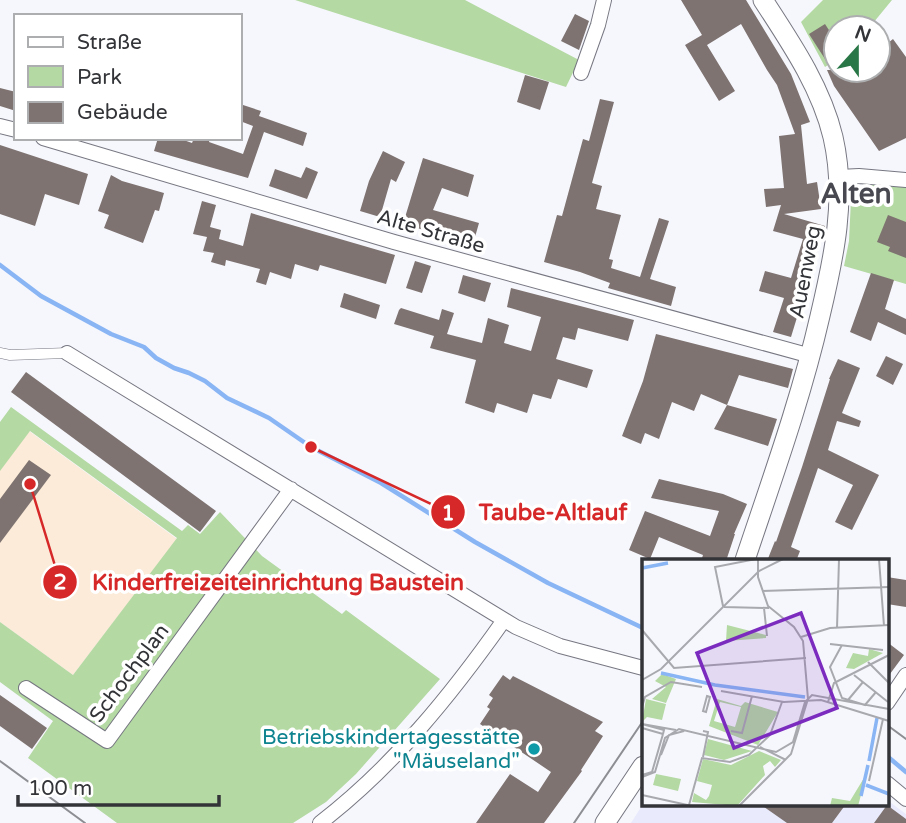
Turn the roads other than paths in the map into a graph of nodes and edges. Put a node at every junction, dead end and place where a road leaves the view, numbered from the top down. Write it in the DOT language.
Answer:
graph roads {
  1 [pos="604,0"];
  2 [pos="763,0"];
  3 [pos="581,73"];
  4 [pos="50,140"];
  5 [pos="839,177"];
  6 [pos="906,180"];
  7 [pos="0,353"];
  8 [pos="67,353"];
  9 [pos="811,356"];
  10 [pos="291,489"];
  11 [pos="746,559"];
  12 [pos="504,620"];
  13 [pos="642,668"];
  14 [pos="906,675"];
  15 [pos="26,688"];
  16 [pos="888,702"];
  17 [pos="642,768"];
  18 [pos="888,784"];
  19 [pos="906,799"];
  20 [pos="320,823"];
  21 [pos="605,823"];
  1 -- 3 [label="street"];
  2 -- 5 [label="main road, Auenweg"];
  4 -- 9 [label="street, Alte Straße"];
  5 -- 6 [label="street"];
  5 -- 9 [label="main road, Auenweg"];
  7 -- 8 [label="street"];
  8 -- 10 [label="street"];
  9 -- 11 [label="main road, Auenweg"];
  10 -- 12 [label="street"];
  10 -- 15 [label="street, Schochplan"];
  12 -- 13 [label="street"];
  12 -- 20 [label="street"];
  14 -- 16 [label="street"];
  17 -- 21 [label="main road"];
  18 -- 19 [label="street"];
}
